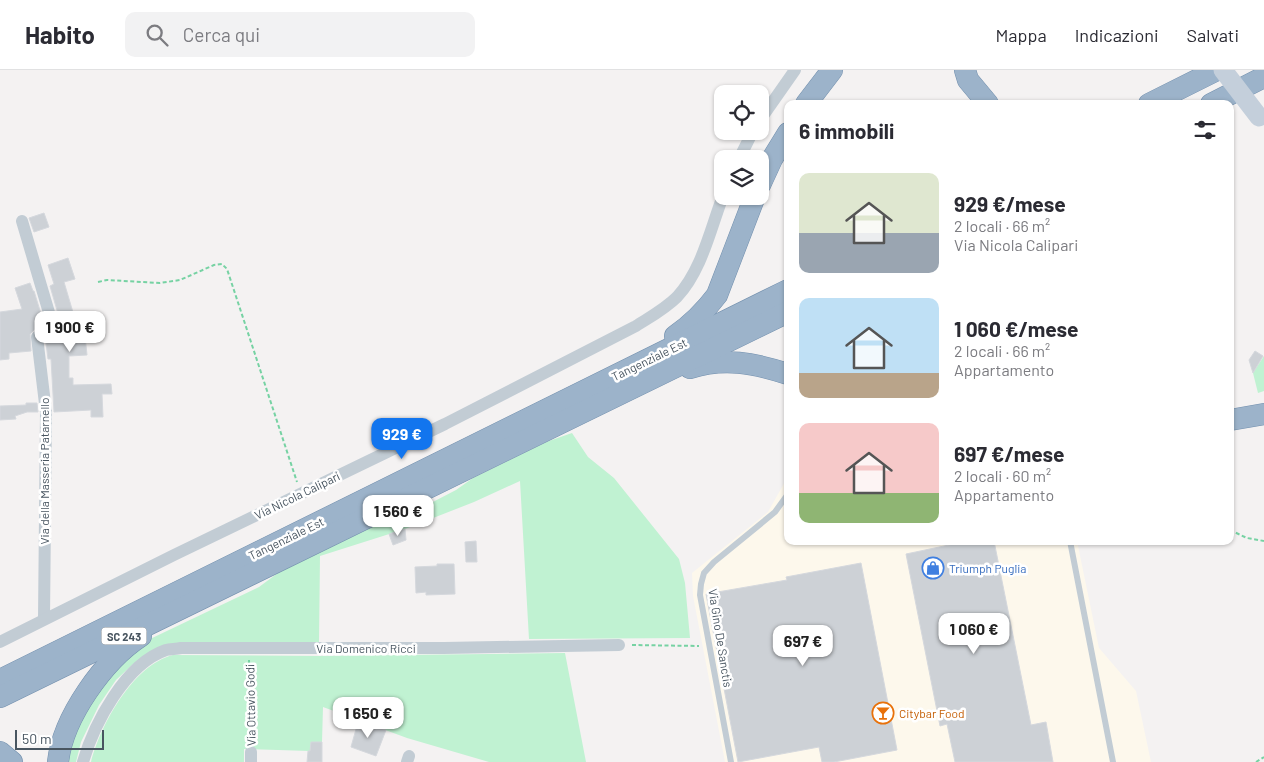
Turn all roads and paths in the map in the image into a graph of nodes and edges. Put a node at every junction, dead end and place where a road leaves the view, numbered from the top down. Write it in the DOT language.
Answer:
graph roads {
  1 [pos="795,70"];
  2 [pos="832,70"];
  3 [pos="965,70"];
  4 [pos="1217,70"];
  5 [pos="1223,70"];
  6 [pos="1228,70"];
  7 [pos="1238,70"];
  8 [pos="1264,77"];
  9 [pos="809,100"];
  10 [pos="985,100"];
  11 [pos="1156,100"];
  12 [pos="1170,100"];
  13 [pos="1219,100"];
  14 [pos="769,107"];
  15 [pos="1261,110"];
  16 [pos="784,140"];
  17 [pos="769,166"];
  18 [pos="720,205"];
  19 [pos="751,205"];
  20 [pos="22,221"];
  21 [pos="98,282"];
  22 [pos="784,292"];
  23 [pos="784,314"];
  24 [pos="784,373"];
  25 [pos="1264,402"];
  26 [pos="1234,407"];
  27 [pos="564,410"];
  28 [pos="1264,414"];
  29 [pos="1234,419"];
  30 [pos="300,494"];
  31 [pos="784,500"];
  32 [pos="1234,532"];
  33 [pos="1264,541"];
  34 [pos="1071,545"];
  35 [pos="249,574"];
  36 [pos="44,619"];
  37 [pos="0,642"];
  38 [pos="619,645"];
  39 [pos="709,646"];
  40 [pos="249,648"];
  41 [pos="0,680"];
  42 [pos="0,697"];
  43 [pos="0,752"];
  44 [pos="251,757"];
  45 [pos="1264,757"];
  46 [pos="12,762"];
  47 [pos="58,762"];
  48 [pos="83,762"];
  49 [pos="731,762"];
  50 [pos="1113,762"];
  51 [pos="1256,762"];
  1 -- 14 [label="street"];
  2 -- 9 [label="highway"];
  3 -- 10 [label="highway"];
  4 -- 11 [label="highway"];
  5 -- 15 [label="main road, bridge"];
  6 -- 12 [label="highway"];
  7 -- 15 [label="main road"];
  8 -- 13 [label="highway"];
  16 -- 17 [label="highway"];
  18 -- 30 [label="street, Via Nicola Calipari"];
  19 -- 27 [label="highway"];
  20 -- 36 [label="street, Via della Masseria Patarnello"];
  21 -- 30 [label="path"];
  22 -- 27 [label="highway, Tangenziale Est / SC 243"];
  23 -- 27 [label="highway, Tangenziale Est"];
  24 -- 27 [label="highway"];
  25 -- 26 [label="highway"];
  27 -- 35 [label="highway, Tangenziale Est"];
  27 -- 41 [label="highway, Tangenziale Est / SC 243"];
  28 -- 29 [label="highway"];
  30 -- 36 [label="street, Via Nicola Calipari"];
  31 -- 39 [label="lane, Via Gino De Sanctis"];
  32 -- 33 [label="path"];
  34 -- 50 [label="lane"];
  35 -- 42 [label="highway, Tangenziale Est / SC 243"];
  35 -- 47 [label="highway"];
  36 -- 37 [label="street, Via Nicola Calipari"];
  38 -- 39 [label="path"];
  38 -- 40 [label="street, Via Domenico Ricci"];
  39 -- 49 [label="lane, Via Gino De Sanctis"];
  40 -- 44 [label="path, Via Ottavio Godi"];
  40 -- 48 [label="street, Via Domenico Ricci"];
  43 -- 46 [label="highway"];
  45 -- 51 [label="path"];
}
